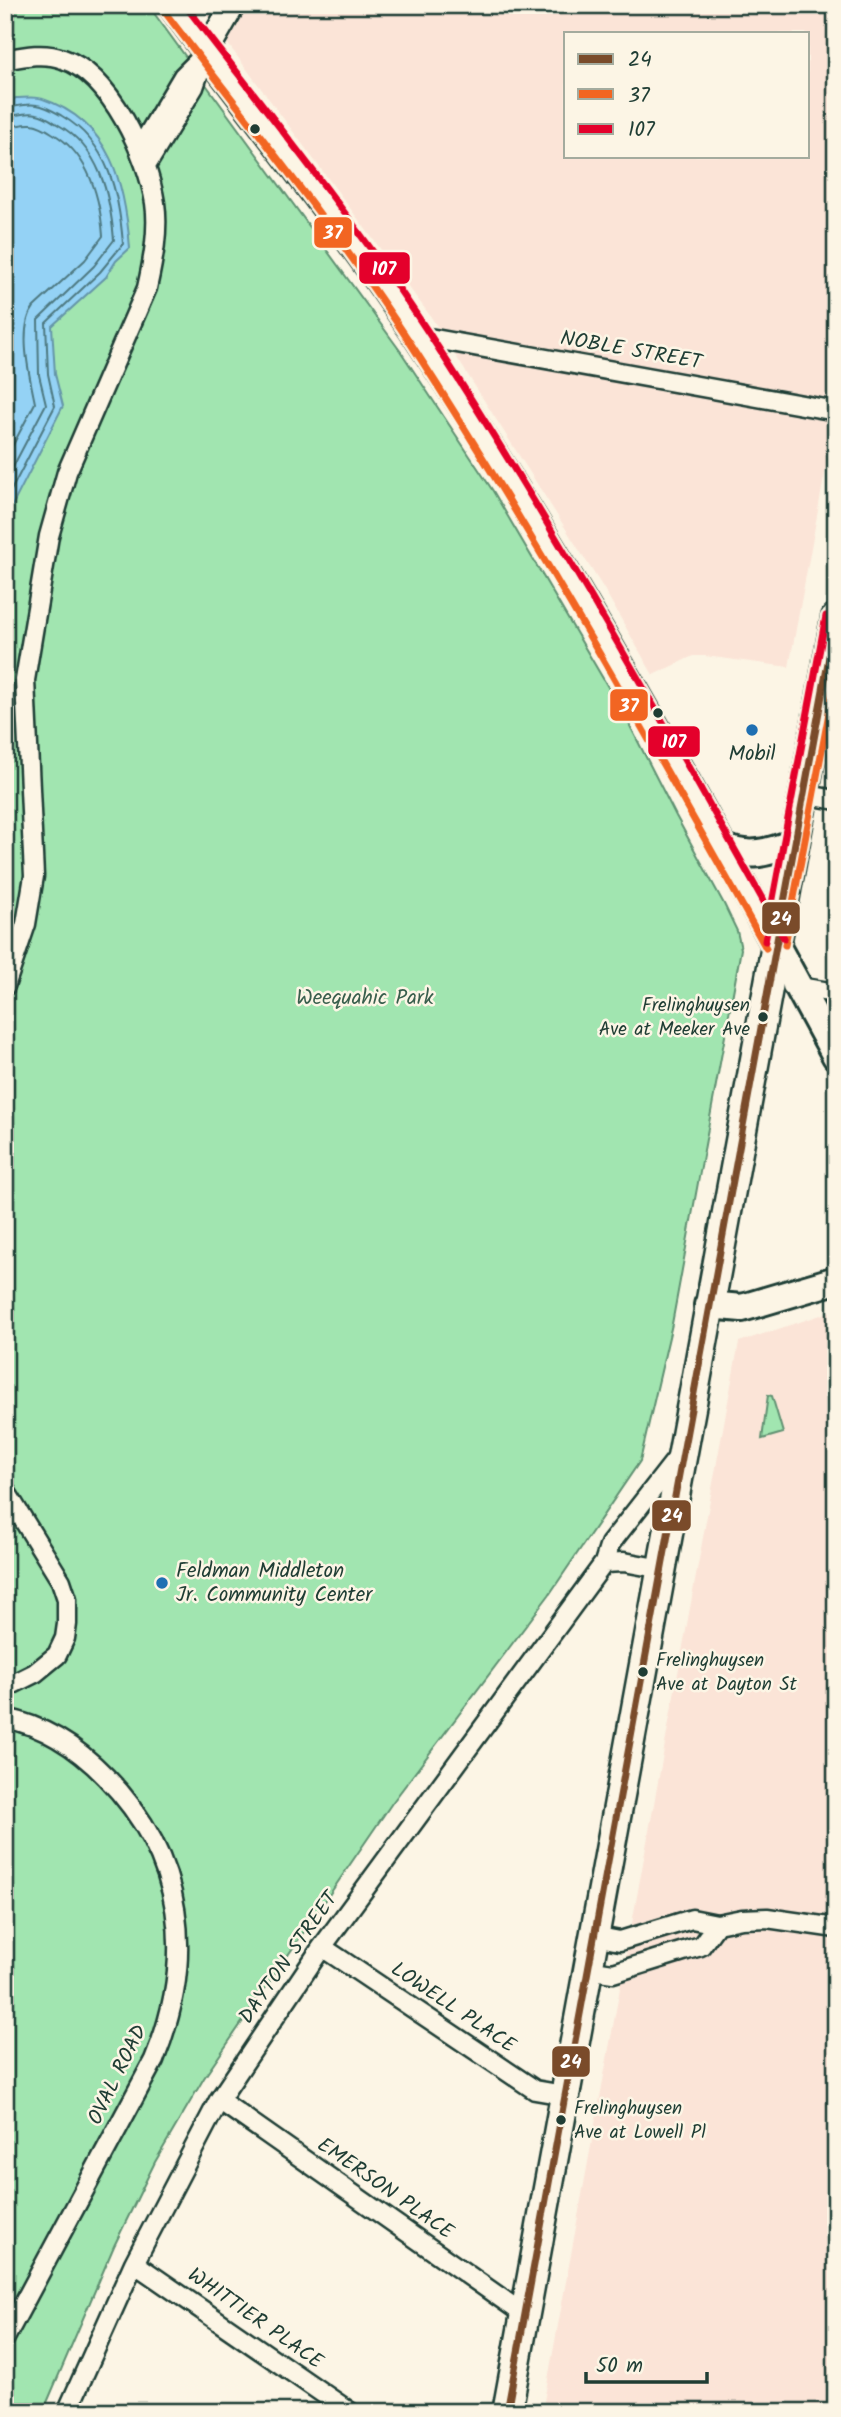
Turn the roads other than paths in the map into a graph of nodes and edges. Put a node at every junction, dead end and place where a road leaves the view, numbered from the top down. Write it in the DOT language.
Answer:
graph roads {
  1 [pos="172,5"];
  2 [pos="233,5"];
  3 [pos="206,52"];
  4 [pos="5,60"];
  5 [pos="140,148"];
  6 [pos="146,166"];
  7 [pos="418,336"];
  8 [pos="836,411"];
  9 [pos="836,618"];
  10 [pos="802,794"];
  11 [pos="836,800"];
  12 [pos="793,843"];
  13 [pos="723,848"];
  14 [pos="775,943"];
  15 [pos="768,982"];
  16 [pos="5,986"];
  17 [pos="798,986"];
  18 [pos="836,993"];
  19 [pos="836,1056"];
  20 [pos="836,1280"];
  21 [pos="708,1306"];
  22 [pos="682,1451"];
  23 [pos="5,1490"];
  24 [pos="604,1563"];
  25 [pos="662,1569"];
  26 [pos="5,1688"];
  27 [pos="5,1718"];
  28 [pos="717,1924"];
  29 [pos="836,1928"];
  30 [pos="594,1936"];
  31 [pos="322,1947"];
  32 [pos="587,1969"];
  33 [pos="564,2095"];
  34 [pos="219,2101"];
  35 [pos="134,2263"];
  36 [pos="525,2315"];
  37 [pos="5,2338"];
  38 [pos="67,2412"];
  39 [pos="349,2412"];
  40 [pos="508,2412"];
  1 -- 3 [label="main road"];
  2 -- 3 [label="street"];
  3 -- 5 [label="street"];
  3 -- 6 [label="street"];
  3 -- 7 [label="main road"];
  4 -- 5 [label="street"];
  5 -- 6 [label="street"];
  6 -- 16 [label="street"];
  7 -- 8 [label="street, NOBLE STREET"];
  7 -- 13 [label="main road"];
  9 -- 10 [label="main road"];
  10 -- 11 [label="street"];
  10 -- 12 [label="main road"];
  12 -- 13 [label="main road"];
  12 -- 14 [label="main road"];
  13 -- 14 [label="main road"];
  14 -- 15 [label="main road"];
  14 -- 17 [label="main road"];
  15 -- 17 [label="street"];
  15 -- 21 [label="main road"];
  17 -- 18 [label="street"];
  17 -- 19 [label="main road"];
  20 -- 21 [label="main road"];
  21 -- 22 [label="main road"];
  22 -- 24 [label="street, DAYTON STREET"];
  22 -- 25 [label="main road"];
  23 -- 26 [label="street"];
  24 -- 25 [label="street"];
  24 -- 31 [label="street, DAYTON STREET"];
  25 -- 30 [label="main road"];
  27 -- 37 [label="street, OVAL ROAD"];
  28 -- 29 [label="street"];
  28 -- 30 [label="street"];
  28 -- 32 [label="street"];
  30 -- 32 [label="main road"];
  31 -- 33 [label="street, LOWELL PLACE"];
  31 -- 34 [label="street, DAYTON STREET"];
  32 -- 33 [label="main road"];
  33 -- 36 [label="main road"];
  34 -- 35 [label="street, DAYTON STREET"];
  34 -- 36 [label="street, EMERSON PLACE"];
  35 -- 38 [label="street, DAYTON STREET"];
  35 -- 39 [label="street, WHITTIER PLACE"];
  36 -- 40 [label="main road"];
}
